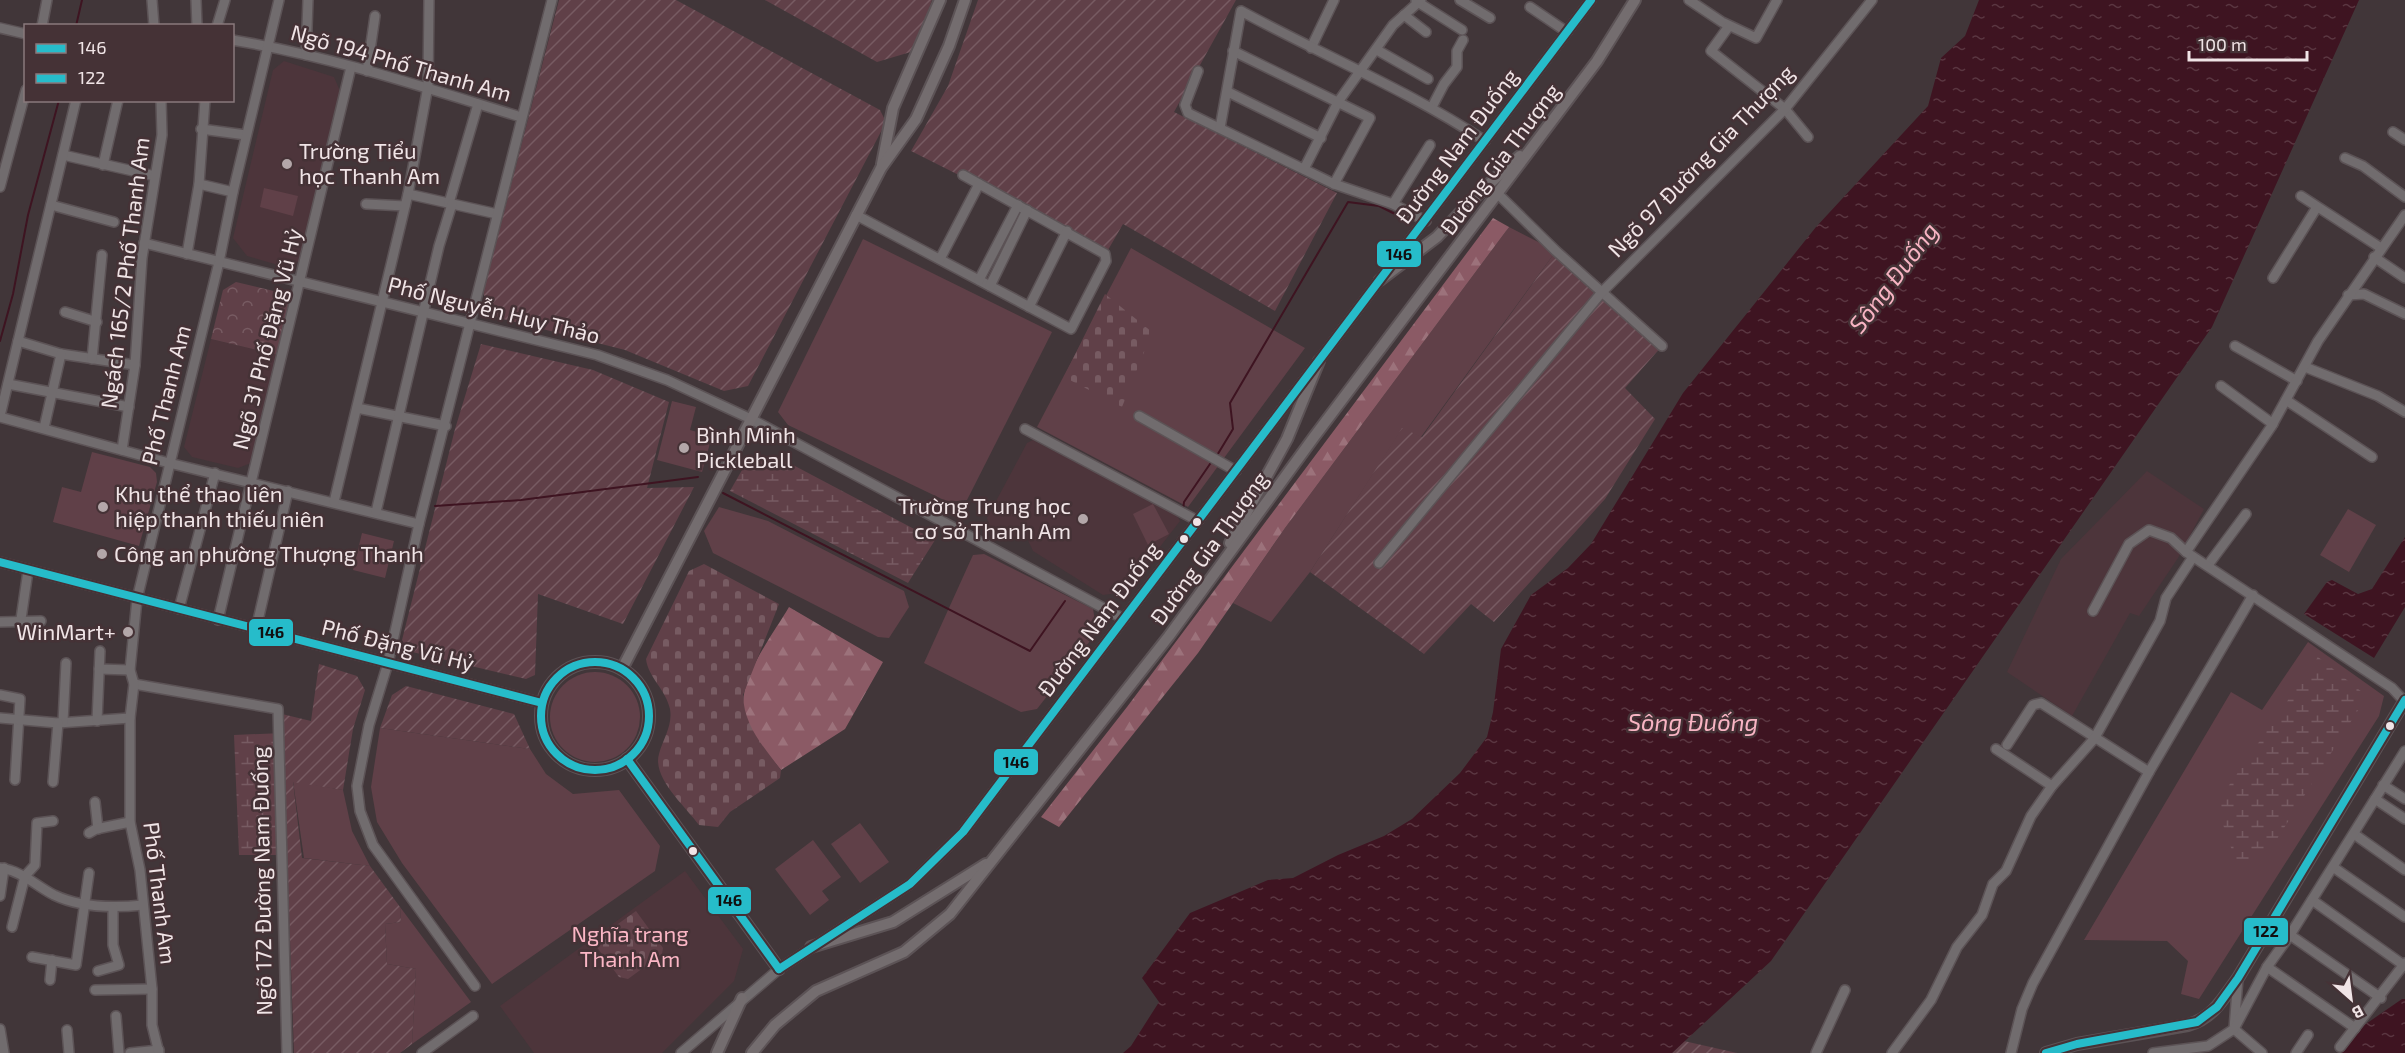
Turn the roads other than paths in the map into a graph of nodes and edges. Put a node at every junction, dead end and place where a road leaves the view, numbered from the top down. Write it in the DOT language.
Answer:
graph roads {
  1 [pos="47,0"];
  2 [pos="152,0"];
  3 [pos="196,0"];
  4 [pos="225,0"];
  5 [pos="279,0"];
  6 [pos="308,0"];
  7 [pos="429,0"];
  8 [pos="552,0"];
  9 [pos="940,0"];
  10 [pos="965,0"];
  11 [pos="1334,0"];
  12 [pos="1460,0"];
  13 [pos="1591,0"];
  14 [pos="1635,0"];
  15 [pos="1689,0"];
  16 [pos="1777,0"];
  17 [pos="1872,0"];
  18 [pos="1418,1"];
  19 [pos="1530,7"];
  20 [pos="1404,15"];
  21 [pos="375,16"];
  22 [pos="1490,18"];
  23 [pos="42,24"];
  24 [pos="154,24"];
  25 [pos="196,24"];
  26 [pos="219,24"];
  27 [pos="1729,26"];
  28 [pos="0,27"];
  29 [pos="1426,32"];
  30 [pos="1567,32"];
  31 [pos="24,33"];
  32 [pos="234,40"];
  33 [pos="269,46"];
  34 [pos="1311,48"];
  35 [pos="1377,50"];
  36 [pos="1233,51"];
  37 [pos="306,55"];
  38 [pos="351,68"];
  39 [pos="366,71"];
  40 [pos="1198,71"];
  41 [pos="1362,72"];
  42 [pos="1428,79"];
  43 [pos="428,86"];
  44 [pos="1228,92"];
  45 [pos="24,97"];
  46 [pos="76,102"];
  47 [pos="118,102"];
  48 [pos="160,102"];
  49 [pos="205,102"];
  50 [pos="1338,102"];
  51 [pos="478,104"];
  52 [pos="1432,106"];
  53 [pos="1785,109"];
  54 [pos="521,117"];
  55 [pos="1220,128"];
  56 [pos="201,129"];
  57 [pos="2393,132"];
  58 [pos="246,135"];
  59 [pos="1808,137"];
  60 [pos="1321,138"];
  61 [pos="2405,140"];
  62 [pos="1485,141"];
  63 [pos="1536,142"];
  64 [pos="1430,145"];
  65 [pos="63,155"];
  66 [pos="2344,158"];
  67 [pos="103,165"];
  68 [pos="881,168"];
  69 [pos="1304,169"];
  70 [pos="963,175"];
  71 [pos="155,176"];
  72 [pos="199,184"];
  73 [pos="979,184"];
  74 [pos="1334,184"];
  75 [pos="0,187"];
  76 [pos="233,192"];
  77 [pos="408,194"];
  78 [pos="1498,194"];
  79 [pos="2301,196"];
  80 [pos="2405,197"];
  81 [pos="450,203"];
  82 [pos="366,204"];
  83 [pos="1393,204"];
  84 [pos="51,205"];
  85 [pos="405,206"];
  86 [pos="2317,207"];
  87 [pos="1022,208"];
  88 [pos="497,214"];
  89 [pos="856,215"];
  90 [pos="2405,215"];
  91 [pos="1426,221"];
  92 [pos="114,222"];
  93 [pos="1067,231"];
  94 [pos="144,243"];
  95 [pos="2381,248"];
  96 [pos="187,254"];
  97 [pos="102,255"];
  98 [pos="2374,258"];
  99 [pos="940,259"];
  100 [pos="219,262"];
  101 [pos="2273,278"];
  102 [pos="2405,278"];
  103 [pos="979,280"];
  104 [pos="1380,280"];
  105 [pos="302,282"];
  106 [pos="990,286"];
  107 [pos="1602,292"];
  108 [pos="2348,295"];
  109 [pos="382,302"];
  110 [pos="1029,307"];
  111 [pos="65,312"];
  112 [pos="423,312"];
  113 [pos="2405,314"];
  114 [pos="97,322"];
  115 [pos="471,324"];
  116 [pos="18,341"];
  117 [pos="1662,346"];
  118 [pos="2235,346"];
  119 [pos="61,354"];
  120 [pos="93,359"];
  121 [pos="1319,361"];
  122 [pos="135,365"];
  123 [pos="2305,367"];
  124 [pos="2297,381"];
  125 [pos="8,384"];
  126 [pos="2221,386"];
  127 [pos="52,394"];
  128 [pos="2286,400"];
  129 [pos="129,407"];
  130 [pos="357,408"];
  131 [pos="2405,412"];
  132 [pos="0,416"];
  133 [pos="400,416"];
  134 [pos="1139,416"];
  135 [pos="751,419"];
  136 [pos="2273,424"];
  137 [pos="446,426"];
  138 [pos="44,428"];
  139 [pos="1025,429"];
  140 [pos="122,450"];
  141 [pos="2372,458"];
  142 [pos="170,463"];
  143 [pos="1236,471"];
  144 [pos="215,473"];
  145 [pos="250,482"];
  146 [pos="288,491"];
  147 [pos="334,502"];
  148 [pos="376,512"];
  149 [pos="2246,514"];
  150 [pos="1198,521"];
  151 [pos="419,524"];
  152 [pos="2190,555"];
  153 [pos="0,562"];
  154 [pos="1379,563"];
  155 [pos="2208,566"];
  156 [pos="28,571"];
  157 [pos="1204,589"];
  158 [pos="2253,595"];
  159 [pos="136,598"];
  160 [pos="179,609"];
  161 [pos="2093,611"];
  162 [pos="1124,618"];
  163 [pos="21,620"];
  164 [pos="218,620"];
  165 [pos="41,621"];
  166 [pos="0,622"];
  167 [pos="256,629"];
  168 [pos="100,651"];
  169 [pos="66,663"];
  170 [pos="387,663"];
  171 [pos="99,669"];
  172 [pos="622,669"];
  173 [pos="130,670"];
  174 [pos="134,684"];
  175 [pos="0,695"];
  176 [pos="2405,701"];
  177 [pos="542,703"];
  178 [pos="0,718"];
  179 [pos="130,718"];
  180 [pos="19,719"];
  181 [pos="97,721"];
  182 [pos="61,723"];
  183 [pos="2094,739"];
  184 [pos="2007,746"];
  185 [pos="1996,749"];
  186 [pos="2405,751"];
  187 [pos="627,759"];
  188 [pos="2149,772"];
  189 [pos="15,780"];
  190 [pos="53,782"];
  191 [pos="2383,785"];
  192 [pos="2052,786"];
  193 [pos="2375,799"];
  194 [pos="2405,799"];
  195 [pos="95,802"];
  196 [pos="2405,819"];
  197 [pos="53,821"];
  198 [pos="130,822"];
  199 [pos="2354,834"];
  200 [pos="994,858"];
  201 [pos="2332,867"];
  202 [pos="2,868"];
  203 [pos="2405,870"];
  204 [pos="89,873"];
  205 [pos="25,876"];
  206 [pos="0,896"];
  207 [pos="2312,900"];
  208 [pos="84,903"];
  209 [pos="142,905"];
  210 [pos="113,908"];
  211 [pos="2405,917"];
  212 [pos="12,927"];
  213 [pos="2290,935"];
  214 [pos="811,947"];
  215 [pos="32,957"];
  216 [pos="52,960"];
  217 [pos="2405,965"];
  218 [pos="2267,967"];
  219 [pos="779,969"];
  220 [pos="98,971"];
  221 [pos="2238,978"];
  222 [pos="50,980"];
  223 [pos="475,986"];
  224 [pos="152,989"];
  225 [pos="95,990"];
  226 [pos="1845,990"];
  227 [pos="742,998"];
  228 [pos="2381,998"];
  229 [pos="116,1016"];
  230 [pos="473,1016"];
  231 [pos="2355,1028"];
  232 [pos="0,1029"];
  233 [pos="2234,1029"];
  234 [pos="67,1030"];
  235 [pos="2308,1035"];
  236 [pos="2340,1047"];
  237 [pos="2185,1051"];
  238 [pos="159,1052"];
  239 [pos="4,1053"];
  240 [pos="69,1053"];
  241 [pos="119,1053"];
  242 [pos="130,1053"];
  243 [pos="287,1053"];
  244 [pos="422,1053"];
  245 [pos="681,1053"];
  246 [pos="717,1053"];
  247 [pos="752,1053"];
  248 [pos="1816,1053"];
  249 [pos="1892,1053"];
  250 [pos="2011,1053"];
  251 [pos="2046,1053"];
  252 [pos="2153,1053"];
  253 [pos="2262,1053"];
  254 [pos="2296,1053"];
  1 -- 23 [label="street"];
  2 -- 24 [label="street"];
  3 -- 25 [label="street"];
  4 -- 26 [label="street"];
  5 -- 33 [label="street, Phố Thanh Am"];
  6 -- 37 [label="street"];
  7 -- 43 [label="street"];
  8 -- 54 [label="street"];
  9 -- 68 [label="main road"];
  10 -- 68 [label="main road"];
  11 -- 34 [label="street"];
  12 -- 22 [label="street"];
  13 -- 30 [label="street, Đường Nam Đuống"];
  14 -- 63 [label="main road, Đường Gia Thượng"];
  15 -- 27 [label="street"];
  16 -- 27 [label="street"];
  17 -- 53 [label="street, Ngõ 97 Đường Gia Thượng"];
  18 -- 20 [label="street"];
  18 -- 52 [label="street"];
  19 -- 30 [label="street"];
  20 -- 29 [label="street"];
  20 -- 35 [label="street"];
  21 -- 39 [label="street"];
  27 -- 53 [label="street"];
  28 -- 31 [label="street"];
  30 -- 62 [label="street, Đường Nam Đuống"];
  32 -- 33 [label="street, Ngõ 194 Phố Thanh Am"];
  33 -- 37 [label="street, Ngõ 194 Phố Thanh Am"];
  33 -- 58 [label="street, Phố Thanh Am"];
  34 -- 36 [label="street"];
  34 -- 41 [label="street"];
  35 -- 41 [label="street"];
  35 -- 42 [label="street"];
  36 -- 44 [label="street"];
  36 -- 50 [label="street"];
  37 -- 38 [label="street, Ngõ 194 Phố Thanh Am"];
  38 -- 39 [label="street, Ngõ 194 Phố Thanh Am"];
  38 -- 105 [label="street, Ngõ 31 Phố Đặng Vũ Hỷ"];
  39 -- 43 [label="street, Ngõ 194 Phố Thanh Am"];
  40 -- 55 [label="street"];
  41 -- 50 [label="street"];
  41 -- 52 [label="street"];
  43 -- 51 [label="street, Ngõ 194 Phố Thanh Am"];
  43 -- 77 [label="street"];
  44 -- 55 [label="street"];
  44 -- 60 [label="street"];
  45 -- 75 [label="street"];
  46 -- 65 [label="street"];
  47 -- 67 [label="street"];
  48 -- 71 [label="street, Ngách 165/2 Phố Thanh Am"];
  49 -- 56 [label="street"];
  50 -- 60 [label="street"];
  50 -- 74 [label="street"];
  51 -- 54 [label="street, Ngõ 194 Phố Thanh Am"];
  51 -- 81 [label="street"];
  52 -- 62 [label="street"];
  53 -- 59 [label="street"];
  53 -- 107 [label="street, Ngõ 97 Đường Gia Thượng"];
  54 -- 88 [label="street"];
  55 -- 69 [label="street"];
  56 -- 58 [label="street"];
  56 -- 72 [label="street"];
  57 -- 61 [label="street"];
  58 -- 76 [label="street, Phố Thanh Am"];
  60 -- 69 [label="street"];
  62 -- 91 [label="street, Đường Nam Đuống"];
  63 -- 78 [label="main road, Đường Gia Thượng"];
  63 -- 104 [label="main road"];
  64 -- 83 [label="street"];
  65 -- 67 [label="street"];
  65 -- 84 [label="street"];
  66 -- 80 [label="street"];
  67 -- 71 [label="street"];
  68 -- 89 [label="main road"];
  69 -- 74 [label="street"];
  70 -- 73 [label="street"];
  71 -- 94 [label="street, Ngách 165/2 Phố Thanh Am"];
  72 -- 76 [label="street"];
  72 -- 96 [label="street"];
  73 -- 87 [label="street"];
  73 -- 99 [label="street"];
  74 -- 83 [label="street"];
  76 -- 100 [label="street, Phố Thanh Am"];
  77 -- 81 [label="street"];
  77 -- 85 [label="street"];
  78 -- 107 [label="street"];
  78 -- 157 [label="main road, Đường Gia Thượng"];
  79 -- 86 [label="street"];
  81 -- 88 [label="street"];
  81 -- 112 [label="street"];
  82 -- 85 [label="street"];
  83 -- 91 [label="street"];
  84 -- 92 [label="street"];
  84 -- 116 [label="street"];
  85 -- 109 [label="street"];
  86 -- 95 [label="street"];
  86 -- 101 [label="street"];
  87 -- 93 [label="street"];
  87 -- 103 [label="street"];
  87 -- 106 [label="street"];
  88 -- 115 [label="street"];
  89 -- 99 [label="street"];
  89 -- 135 [label="main road"];
  90 -- 95 [label="street"];
  91 -- 104 [label="street, Đường Nam Đuống"];
  93 -- 110 [label="street"];
  93 -- 110 [label="street"];
  94 -- 96 [label="street, Phố Nguyễn Huy Thảo"];
  94 -- 122 [label="street, Ngách 165/2 Phố Thanh Am"];
  95 -- 98 [label="street"];
  96 -- 100 [label="street, Phố Nguyễn Huy Thảo"];
  97 -- 114 [label="street"];
  98 -- 102 [label="street"];
  98 -- 108 [label="street"];
  99 -- 103 [label="street"];
  100 -- 105 [label="street, Phố Nguyễn Huy Thảo"];
  100 -- 142 [label="street, Phố Thanh Am"];
  103 -- 106 [label="street"];
  104 -- 121 [label="street, Đường Nam Đuống"];
  105 -- 109 [label="street, Phố Nguyễn Huy Thảo"];
  105 -- 145 [label="street, Ngõ 31 Phố Đặng Vũ Hỷ"];
  106 -- 110 [label="street"];
  107 -- 117 [label="street"];
  107 -- 154 [label="street, Ngõ 97 Đường Gia Thượng"];
  108 -- 113 [label="street"];
  108 -- 123 [label="street"];
  109 -- 112 [label="street, Phố Nguyễn Huy Thảo"];
  109 -- 130 [label="street"];
  111 -- 114 [label="street"];
  112 -- 115 [label="street, Phố Nguyễn Huy Thảo"];
  112 -- 133 [label="street"];
  114 -- 120 [label="street"];
  115 -- 135 [label="street, Phố Nguyễn Huy Thảo"];
  115 -- 137 [label="street"];
  116 -- 119 [label="street"];
  116 -- 125 [label="street"];
  118 -- 124 [label="street"];
  119 -- 120 [label="street"];
  119 -- 127 [label="street"];
  120 -- 122 [label="street"];
  121 -- 143 [label="street, Đường Nam Đuống"];
  121 -- 157 [label="main road"];
  122 -- 129 [label="street, Ngách 165/2 Phố Thanh Am"];
  123 -- 124 [label="street"];
  123 -- 131 [label="street"];
  124 -- 128 [label="street"];
  125 -- 127 [label="street"];
  125 -- 132 [label="street"];
  126 -- 136 [label="street"];
  127 -- 129 [label="street"];
  127 -- 138 [label="street"];
  128 -- 136 [label="street"];
  128 -- 141 [label="street"];
  129 -- 140 [label="street, Ngách 165/2 Phố Thanh Am"];
  130 -- 133 [label="street"];
  130 -- 147 [label="street"];
  132 -- 138 [label="street"];
  133 -- 137 [label="street"];
  133 -- 148 [label="street"];
  134 -- 143 [label="street"];
  135 -- 162 [label="street, Phố Nguyễn Huy Thảo"];
  135 -- 172 [label="main road"];
  136 -- 152 [label="street"];
  137 -- 151 [label="street"];
  138 -- 140 [label="street"];
  139 -- 150 [label="street"];
  140 -- 142 [label="street"];
  142 -- 144 [label="street"];
  142 -- 159 [label="street, Phố Thanh Am"];
  143 -- 150 [label="street, Đường Nam Đuống"];
  144 -- 145 [label="street"];
  144 -- 160 [label="street"];
  145 -- 146 [label="street"];
  145 -- 164 [label="street, Ngõ 31 Phố Đặng Vũ Hỷ"];
  146 -- 147 [label="street"];
  146 -- 167 [label="street"];
  147 -- 148 [label="street"];
  148 -- 151 [label="street"];
  149 -- 155 [label="street"];
  150 -- 162 [label="street, Đường Nam Đuống"];
  151 -- 170 [label="street"];
  152 -- 155 [label="street"];
  152 -- 161 [label="street"];
  152 -- 183 [label="street"];
  153 -- 156 [label="street, Phố Đặng Vũ Hỷ"];
  155 -- 158 [label="street"];
  156 -- 159 [label="street, Phố Đặng Vũ Hỷ"];
  156 -- 163 [label="street"];
  157 -- 200 [label="main road, Đường Gia Thượng"];
  158 -- 176 [label="street"];
  158 -- 188 [label="street"];
  159 -- 160 [label="street, Phố Đặng Vũ Hỷ"];
  159 -- 173 [label="street, Phố Thanh Am"];
  160 -- 164 [label="street, Phố Đặng Vũ Hỷ"];
  162 -- 214 [label="street, Đường Nam Đuống"];
  163 -- 165 [label="street"];
  163 -- 166 [label="street"];
  164 -- 167 [label="street, Phố Đặng Vũ Hỷ"];
  167 -- 170 [label="street, Phố Đặng Vũ Hỷ"];
  168 -- 171 [label="street"];
  169 -- 182 [label="street"];
  170 -- 177 [label="street, Phố Đặng Vũ Hỷ"];
  170 -- 223 [label="street"];
  171 -- 173 [label="street"];
  171 -- 181 [label="street"];
  172 -- 177 [label="main road"];
  172 -- 187 [label="main road"];
  173 -- 174 [label="street, Phố Thanh Am"];
  174 -- 179 [label="street, Phố Thanh Am"];
  174 -- 243 [label="street, Ngõ 172 Đường Nam Đuống"];
  175 -- 180 [label="street"];
  176 -- 221 [label="main road"];
  177 -- 187 [label="main road"];
  178 -- 180 [label="street"];
  179 -- 181 [label="street"];
  179 -- 198 [label="street, Phố Thanh Am"];
  180 -- 182 [label="street"];
  180 -- 189 [label="street"];
  181 -- 182 [label="street"];
  182 -- 190 [label="street"];
  183 -- 184 [label="street"];
  183 -- 188 [label="street"];
  183 -- 192 [label="street"];
  185 -- 192 [label="street"];
  186 -- 191 [label="street"];
  187 -- 219 [label="main road"];
  188 -- 250 [label="street"];
  191 -- 193 [label="street"];
  191 -- 194 [label="street"];
  192 -- 249 [label="street"];
  193 -- 196 [label="street"];
  193 -- 199 [label="street"];
  195 -- 198 [label="street"];
  197 -- 205 [label="street"];
  198 -- 209 [label="street, Phố Thanh Am"];
  199 -- 201 [label="street"];
  199 -- 203 [label="street"];
  200 -- 214 [label="main road"];
  200 -- 247 [label="main road, Đường Gia Thượng"];
  201 -- 207 [label="street"];
  201 -- 211 [label="street"];
  202 -- 205 [label="street"];
  202 -- 206 [label="street"];
  204 -- 208 [label="street"];
  205 -- 208 [label="street"];
  205 -- 212 [label="street"];
  207 -- 213 [label="street"];
  207 -- 217 [label="street"];
  208 -- 210 [label="street"];
  208 -- 216 [label="street"];
  209 -- 210 [label="street"];
  209 -- 224 [label="street, Phố Thanh Am"];
  210 -- 220 [label="street"];
  213 -- 218 [label="street"];
  213 -- 228 [label="street"];
  214 -- 219 [label="street, Đường Nam Đuống"];
  215 -- 216 [label="street"];
  216 -- 222 [label="street"];
  217 -- 228 [label="street"];
  218 -- 231 [label="street"];
  218 -- 233 [label="street"];
  219 -- 227 [label="street, Đường Nam Đuống"];
  221 -- 233 [label="street"];
  221 -- 251 [label="main road"];
  224 -- 225 [label="street"];
  224 -- 238 [label="street, Phố Thanh Am"];
  226 -- 248 [label="street"];
  227 -- 245 [label="street, Đường Nam Đuống"];
  227 -- 246 [label="main road"];
  228 -- 231 [label="street"];
  229 -- 241 [label="street"];
  230 -- 244 [label="street"];
  231 -- 236 [label="street"];
  232 -- 239 [label="street"];
  233 -- 237 [label="street"];
  233 -- 253 [label="street"];
  234 -- 240 [label="street"];
  235 -- 254 [label="street"];
  237 -- 252 [label="street"];
  238 -- 242 [label="street"];
}
